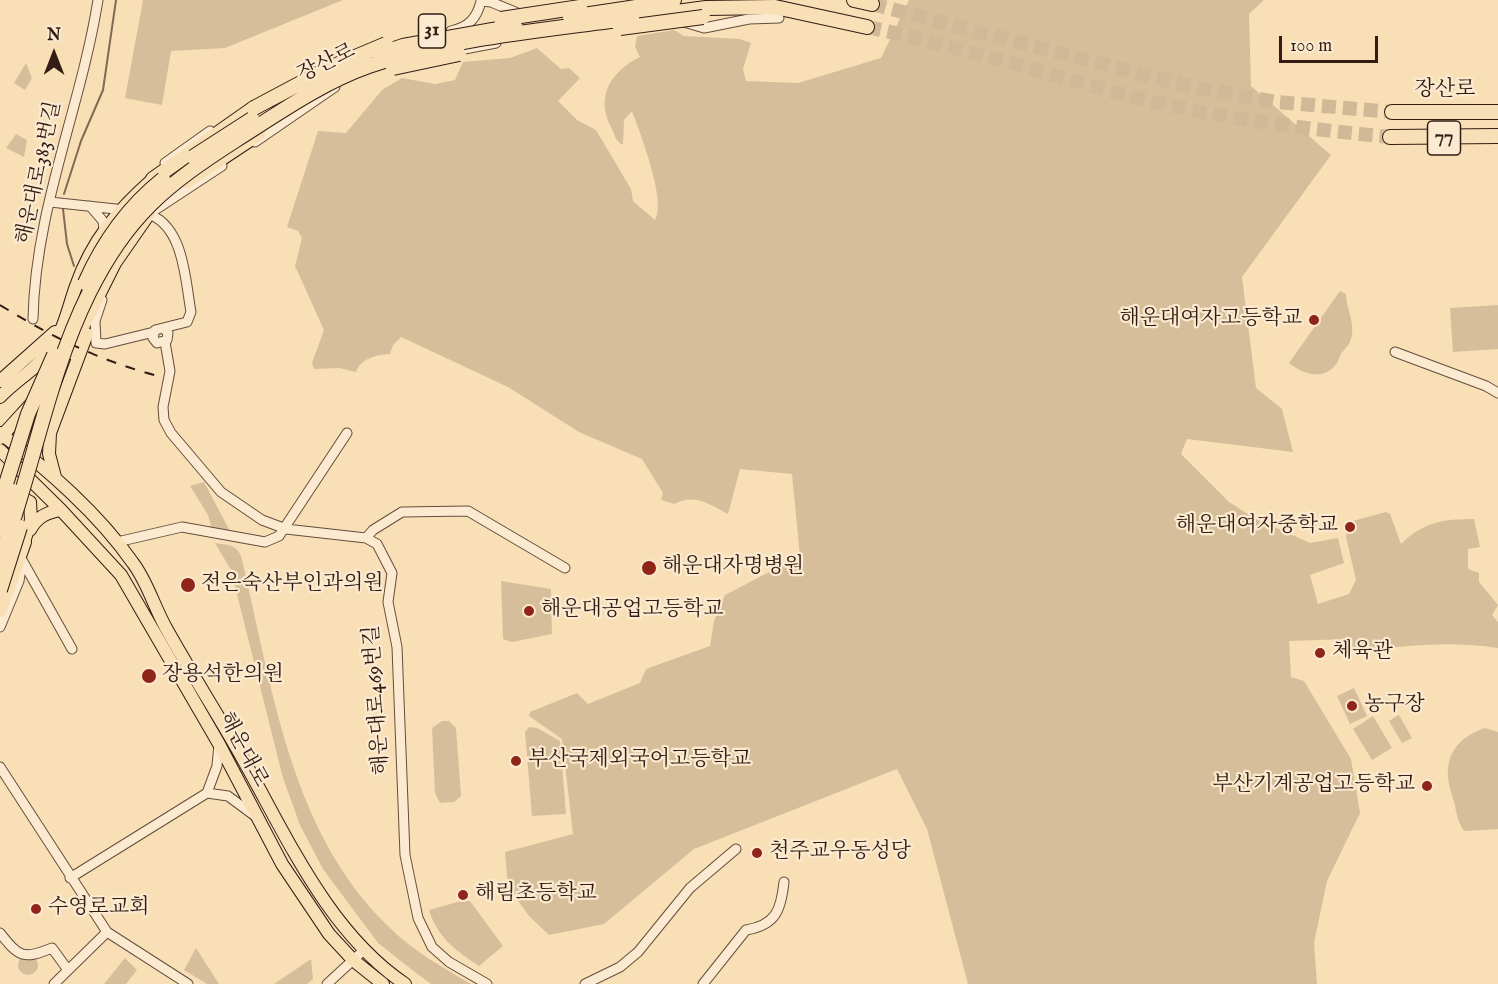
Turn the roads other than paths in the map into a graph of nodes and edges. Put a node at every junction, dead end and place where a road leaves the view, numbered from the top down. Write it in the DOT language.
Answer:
graph roads {
  1 [pos="98,0"];
  2 [pos="624,0"];
  3 [pos="646,0"];
  4 [pos="674,0"];
  5 [pos="854,0"];
  6 [pos="872,4"];
  7 [pos="736,6"];
  8 [pos="571,14"];
  9 [pos="780,18"];
  10 [pos="867,27"];
  11 [pos="574,30"];
  12 [pos="340,69"];
  13 [pos="345,79"];
  14 [pos="1392,112"];
  15 [pos="1498,112"];
  16 [pos="1498,135"];
  17 [pos="1390,137"];
  18 [pos="153,179"];
  19 [pos="50,202"];
  20 [pos="90,206"];
  21 [pos="120,210"];
  22 [pos="149,214"];
  23 [pos="104,230"];
  24 [pos="136,234"];
  25 [pos="101,289"];
  26 [pos="66,316"];
  27 [pos="33,319"];
  28 [pos="164,329"];
  29 [pos="154,332"];
  30 [pos="161,342"];
  31 [pos="1395,352"];
  32 [pos="74,365"];
  33 [pos="45,376"];
  34 [pos="0,381"];
  35 [pos="1498,393"];
  36 [pos="0,397"];
  37 [pos="3,433"];
  38 [pos="347,433"];
  39 [pos="0,450"];
  40 [pos="15,466"];
  41 [pos="0,472"];
  42 [pos="55,478"];
  43 [pos="22,493"];
  44 [pos="0,503"];
  45 [pos="61,510"];
  46 [pos="0,514"];
  47 [pos="286,529"];
  48 [pos="0,530"];
  49 [pos="366,538"];
  50 [pos="24,542"];
  51 [pos="117,542"];
  52 [pos="0,559"];
  53 [pos="22,560"];
  54 [pos="565,568"];
  55 [pos="0,590"];
  56 [pos="0,610"];
  57 [pos="0,627"];
  58 [pos="72,649"];
  59 [pos="219,744"];
  60 [pos="0,767"];
  61 [pos="207,793"];
  62 [pos="255,816"];
  63 [pos="736,849"];
  64 [pos="70,878"];
  65 [pos="784,882"];
  66 [pos="107,932"];
  67 [pos="0,933"];
  68 [pos="364,949"];
  69 [pos="352,960"];
  70 [pos="68,970"];
  71 [pos="54,984"];
  72 [pos="188,984"];
  73 [pos="327,984"];
  74 [pos="383,984"];
  75 [pos="405,984"];
  76 [pos="487,984"];
  77 [pos="585,984"];
  78 [pos="704,984"];
  1 -- 19 [label="street, 해운대로383번길"];
  2 -- 18 [label="highway, 31, bridge"];
  3 -- 8 [label="street"];
  4 -- 33 [label="highway, 장산로, bridge"];
  5 -- 6 [label="highway"];
  7 -- 10 [label="highway, 장산로"];
  7 -- 22 [label="highway, bridge"];
  7 -- 43 [label="highway, 장산로, bridge"];
  8 -- 11 [label="street"];
  8 -- 12 [label="street"];
  9 -- 11 [label="street"];
  11 -- 13 [label="street"];
  12 -- 13 [label="street"];
  12 -- 21 [label="street"];
  13 -- 22 [label="street"];
  14 -- 15 [label="highway, 장산로 / 77"];
  16 -- 17 [label="highway, 77"];
  18 -- 21 [label="main road, 31"];
  19 -- 20 [label="street"];
  19 -- 27 [label="street, 해운대로383번길"];
  20 -- 21 [label="street"];
  20 -- 23 [label="street"];
  21 -- 22 [label="street"];
  21 -- 23 [label="main road, 31"];
  22 -- 24 [label="main road"];
  22 -- 28 [label="street"];
  23 -- 26 [label="main road, 31"];
  24 -- 25 [label="main road"];
  24 -- 29 [label="street"];
  25 -- 32 [label="main road"];
  25 -- 37 [label="main road"];
  26 -- 34 [label="main road"];
  26 -- 36 [label="main road, 31"];
  28 -- 29 [label="street"];
  28 -- 30 [label="street"];
  29 -- 30 [label="street"];
  30 -- 47 [label="street"];
  31 -- 35 [label="street"];
  32 -- 37 [label="main road"];
  32 -- 42 [label="main road"];
  33 -- 44 [label="highway, bridge"];
  33 -- 48 [label="highway, bridge"];
  37 -- 42 [label="main road, 해운대로"];
  38 -- 47 [label="street"];
  39 -- 40 [label="main road, 해운대로"];
  40 -- 41 [label="main road"];
  40 -- 45 [label="main road, 해운대로"];
  40 -- 46 [label="main road"];
  42 -- 51 [label="main road, 해운대로"];
  43 -- 52 [label="highway, bridge"];
  43 -- 55 [label="highway, bridge"];
  45 -- 50 [label="main road"];
  45 -- 59 [label="main road, 해운대로"];
  46 -- 50 [label="main road"];
  47 -- 49 [label="street"];
  47 -- 51 [label="street"];
  49 -- 54 [label="street"];
  49 -- 76 [label="street, 해운대로469번길"];
  50 -- 53 [label="street"];
  50 -- 56 [label="highway"];
  51 -- 68 [label="main road, 해운대로"];
  53 -- 57 [label="street"];
  53 -- 58 [label="street"];
  59 -- 61 [label="street"];
  59 -- 62 [label="main road, 해운대로"];
  60 -- 64 [label="street"];
  61 -- 62 [label="street"];
  61 -- 64 [label="street"];
  62 -- 69 [label="main road, 해운대로"];
  63 -- 77 [label="street"];
  64 -- 66 [label="street"];
  65 -- 78 [label="street"];
  66 -- 70 [label="street"];
  66 -- 72 [label="street"];
  67 -- 70 [label="street"];
  68 -- 69 [label="street"];
  68 -- 75 [label="main road, 해운대로"];
  69 -- 73 [label="street"];
  69 -- 74 [label="main road, 해운대로"];
  70 -- 71 [label="street"];
}
